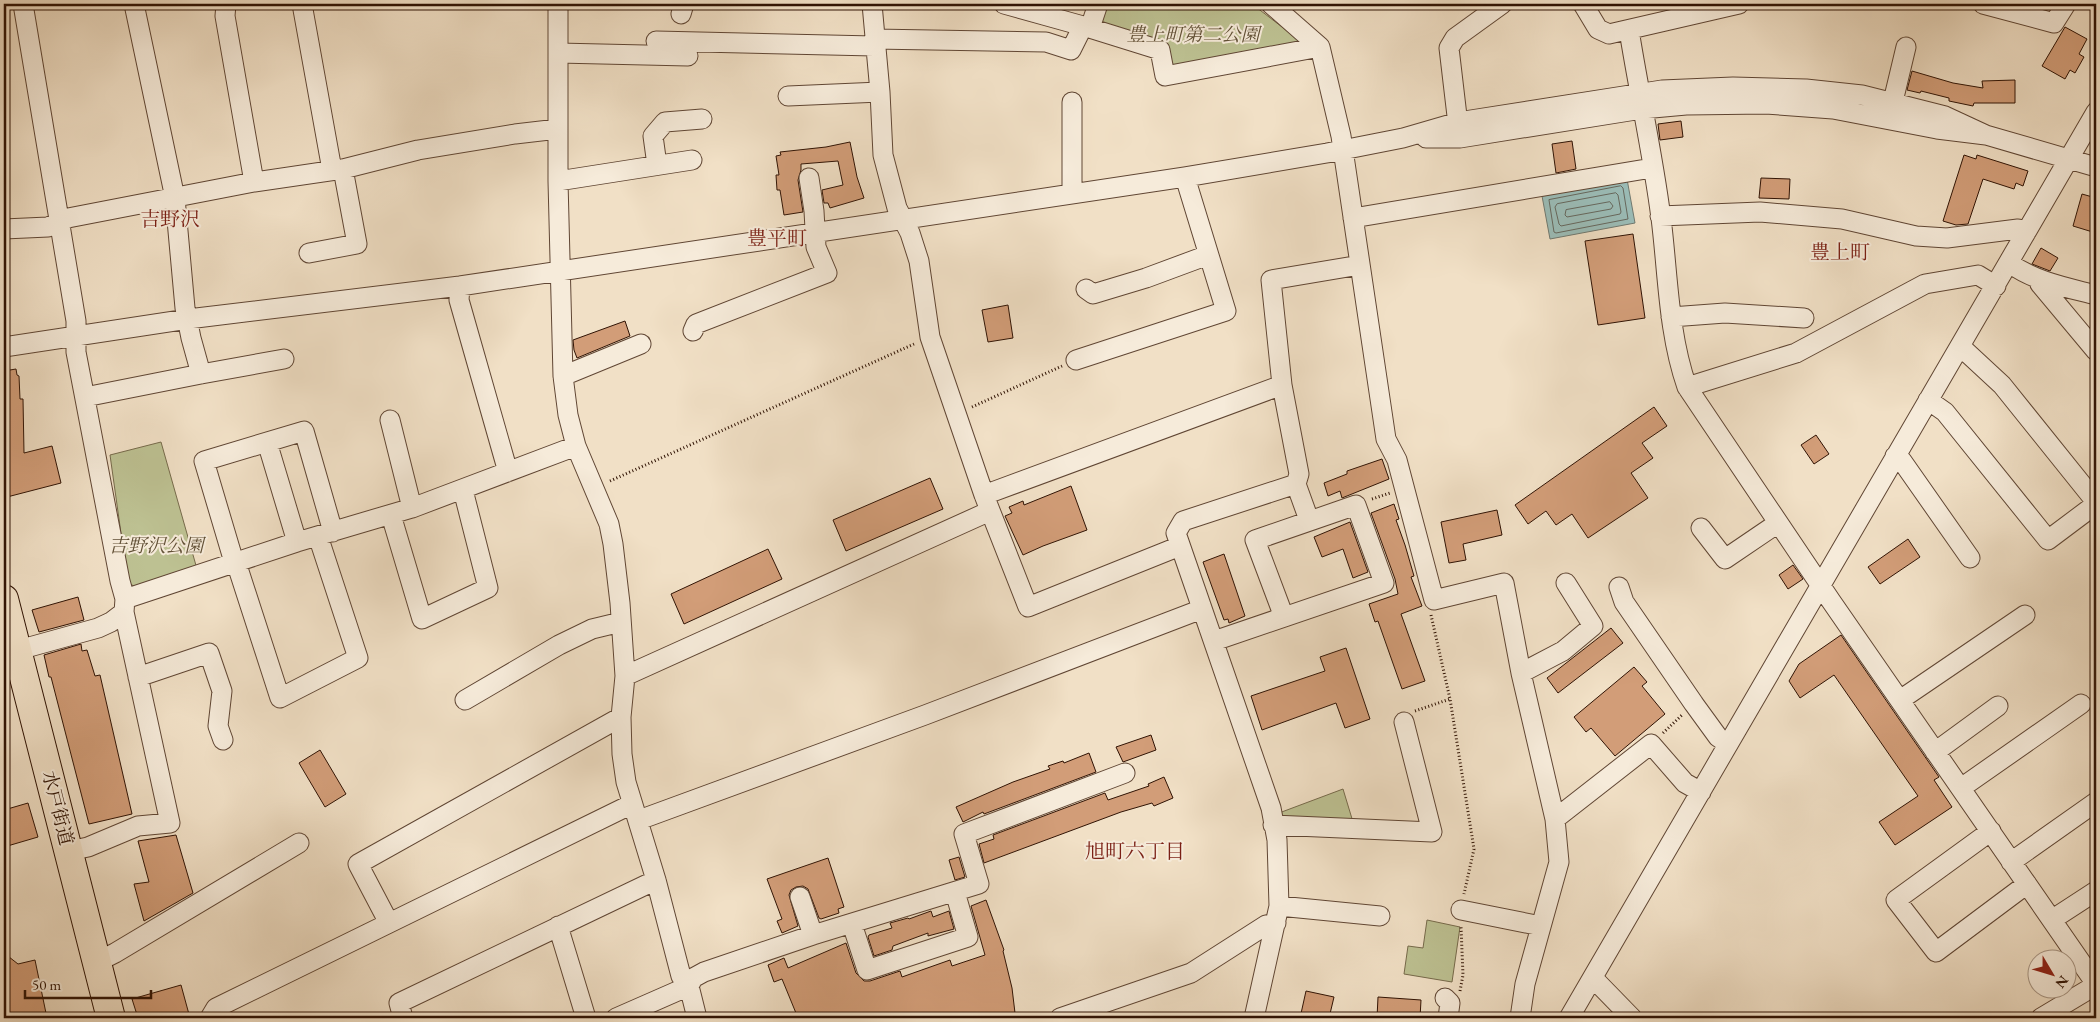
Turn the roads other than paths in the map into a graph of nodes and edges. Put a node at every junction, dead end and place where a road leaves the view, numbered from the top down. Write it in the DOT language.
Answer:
graph roads {
  1 [pos="23,4"];
  2 [pos="134,4"];
  3 [pos="226,4"];
  4 [pos="302,4"];
  5 [pos="558,4"];
  6 [pos="872,4"];
  7 [pos="1004,4"];
  8 [pos="1098,4"];
  9 [pos="1271,4"];
  10 [pos="1502,4"];
  11 [pos="1582,4"];
  12 [pos="1737,4"];
  13 [pos="1983,4"];
  14 [pos="2066,4"];
  15 [pos="1087,27"];
  16 [pos="1629,30"];
  17 [pos="656,41"];
  18 [pos="874,43"];
  19 [pos="1320,47"];
  20 [pos="1906,47"];
  21 [pos="558,52"];
  22 [pos="688,56"];
  23 [pos="880,92"];
  24 [pos="788,96"];
  25 [pos="1641,101"];
  26 [pos="1072,102"];
  27 [pos="1891,110"];
  28 [pos="2096,112"];
  29 [pos="702,119"];
  30 [pos="558,130"];
  31 [pos="1459,130"];
  32 [pos="1343,150"];
  33 [pos="2069,159"];
  34 [pos="692,160"];
  35 [pos="657,165"];
  36 [pos="2096,167"];
  37 [pos="1652,168"];
  38 [pos="337,169"];
  39 [pos="1185,177"];
  40 [pos="809,178"];
  41 [pos="558,181"];
  42 [pos="254,182"];
  43 [pos="1072,193"];
  44 [pos="175,198"];
  45 [pos="1660,216"];
  46 [pos="1353,218"];
  47 [pos="902,220"];
  48 [pos="59,222"];
  49 [pos="4,229"];
  50 [pos="2027,231"];
  51 [pos="816,233"];
  52 [pos="310,253"];
  53 [pos="1208,255"];
  54 [pos="2009,263"];
  55 [pos="1360,265"];
  56 [pos="561,271"];
  57 [pos="2041,281"];
  58 [pos="460,286"];
  59 [pos="1996,286"];
  60 [pos="1086,289"];
  61 [pos="2096,296"];
  62 [pos="1671,317"];
  63 [pos="1804,318"];
  64 [pos="188,320"];
  65 [pos="693,331"];
  66 [pos="75,336"];
  67 [pos="641,344"];
  68 [pos="4,347"];
  69 [pos="1961,347"];
  70 [pos="2096,351"];
  71 [pos="284,360"];
  72 [pos="1076,360"];
  73 [pos="201,374"];
  74 [pos="563,376"];
  75 [pos="1282,385"];
  76 [pos="1687,386"];
  77 [pos="85,397"];
  78 [pos="1928,400"];
  79 [pos="390,420"];
  80 [pos="267,442"];
  81 [pos="576,446"];
  82 [pos="1895,456"];
  83 [pos="508,472"];
  84 [pos="1296,484"];
  85 [pos="463,490"];
  86 [pos="987,503"];
  87 [pos="2096,503"];
  88 [pos="412,508"];
  89 [pos="391,515"];
  90 [pos="1309,520"];
  91 [pos="1778,523"];
  92 [pos="1701,528"];
  93 [pos="326,534"];
  94 [pos="297,542"];
  95 [pos="1180,546"];
  96 [pos="1970,558"];
  97 [pos="235,562"];
  98 [pos="1566,583"];
  99 [pos="1821,585"];
  100 [pos="1620,587"];
  101 [pos="4,599"];
  102 [pos="125,605"];
  103 [pos="1202,609"];
  104 [pos="2025,615"];
  105 [pos="1284,617"];
  106 [pos="620,622"];
  107 [pos="1214,641"];
  108 [pos="11,652"];
  109 [pos="1521,673"];
  110 [pos="625,676"];
  111 [pos="138,677"];
  112 [pos="465,700"];
  113 [pos="1900,700"];
  114 [pos="2081,704"];
  115 [pos="1998,706"];
  116 [pos="621,717"];
  117 [pos="1404,722"];
  118 [pos="223,740"];
  119 [pos="1728,744"];
  120 [pos="1935,752"];
  121 [pos="1125,773"];
  122 [pos="1961,788"];
  123 [pos="1701,792"];
  124 [pos="2096,802"];
  125 [pos="635,812"];
  126 [pos="1554,819"];
  127 [pos="1274,825"];
  128 [pos="1990,831"];
  129 [pos="299,843"];
  130 [pos="69,851"];
  131 [pos="2011,862"];
  132 [pos="656,880"];
  133 [pos="2027,884"];
  134 [pos="2096,891"];
  135 [pos="955,892"];
  136 [pos="800,897"];
  137 [pos="1461,910"];
  138 [pos="1277,914"];
  139 [pos="1380,916"];
  140 [pos="2053,919"];
  141 [pos="389,923"];
  142 [pos="852,924"];
  143 [pos="558,926"];
  144 [pos="1541,926"];
  145 [pos="812,935"];
  146 [pos="97,962"];
  147 [pos="1593,978"];
  148 [pos="2095,978"];
  149 [pos="688,986"];
  150 [pos="1453,995"];
  151 [pos="111,1018"];
  152 [pos="210,1018"];
  153 [pos="403,1018"];
  154 [pos="586,1018"];
  155 [pos="616,1018"];
  156 [pos="697,1018"];
  157 [pos="1060,1018"];
  158 [pos="1254,1018"];
  159 [pos="1448,1018"];
  160 [pos="1520,1018"];
  161 [pos="1569,1018"];
  162 [pos="1632,1018"];
  163 [pos="2041,1018"];
  1 -- 48 [label="street"];
  2 -- 44 [label="street"];
  3 -- 42 [label="street"];
  4 -- 38 [label="street"];
  5 -- 21 [label="street"];
  6 -- 18 [label="street"];
  7 -- 15 [label="street"];
  8 -- 15 [label="street"];
  9 -- 19 [label="street"];
  10 -- 31 [label="street"];
  11 -- 16 [label="street"];
  12 -- 16 [label="street"];
  13 -- 14 [label="street"];
  15 -- 18 [label="street"];
  15 -- 19 [label="street"];
  16 -- 25 [label="street"];
  17 -- 18 [label="street"];
  18 -- 23 [label="street"];
  19 -- 32 [label="street"];
  20 -- 27 [label="street"];
  21 -- 22 [label="street"];
  21 -- 30 [label="street"];
  23 -- 24 [label="street"];
  23 -- 47 [label="street"];
  25 -- 27 [label="street"];
  25 -- 31 [label="street"];
  25 -- 37 [label="street"];
  26 -- 43 [label="street"];
  27 -- 33 [label="street"];
  28 -- 33 [label="street"];
  29 -- 35 [label="street"];
  30 -- 38 [label="street"];
  30 -- 41 [label="street"];
  31 -- 32 [label="street"];
  32 -- 39 [label="street"];
  32 -- 46 [label="street"];
  33 -- 36 [label="street"];
  33 -- 50 [label="street"];
  34 -- 35 [label="street"];
  35 -- 41 [label="street"];
  37 -- 45 [label="street"];
  37 -- 46 [label="street"];
  38 -- 42 [label="street"];
  38 -- 52 [label="street"];
  39 -- 43 [label="street"];
  39 -- 53 [label="street"];
  40 -- 51 [label="street"];
  41 -- 56 [label="street"];
  42 -- 44 [label="street"];
  43 -- 47 [label="street"];
  44 -- 48 [label="street"];
  44 -- 64 [label="street"];
  45 -- 50 [label="street"];
  45 -- 62 [label="street"];
  46 -- 55 [label="street"];
  47 -- 51 [label="street"];
  47 -- 86 [label="street"];
  48 -- 49 [label="street"];
  48 -- 66 [label="street"];
  50 -- 54 [label="street"];
  51 -- 56 [label="street"];
  51 -- 65 [label="street"];
  53 -- 60 [label="street"];
  53 -- 72 [label="street"];
  54 -- 57 [label="street"];
  54 -- 59 [label="street"];
  55 -- 75 [label="street"];
  55 -- 109 [label="street"];
  56 -- 58 [label="street"];
  56 -- 74 [label="street"];
  57 -- 61 [label="street"];
  57 -- 70 [label="street"];
  58 -- 64 [label="street"];
  58 -- 83 [label="street"];
  59 -- 69 [label="street"];
  59 -- 76 [label="street"];
  62 -- 63 [label="street"];
  62 -- 76 [label="street"];
  64 -- 66 [label="street"];
  64 -- 73 [label="street"];
  66 -- 68 [label="street"];
  66 -- 77 [label="street"];
  67 -- 74 [label="street"];
  69 -- 78 [label="street"];
  69 -- 87 [label="street"];
  71 -- 73 [label="street"];
  73 -- 77 [label="street"];
  74 -- 81 [label="street"];
  75 -- 84 [label="street"];
  75 -- 86 [label="street"];
  76 -- 91 [label="street"];
  77 -- 102 [label="street"];
  78 -- 82 [label="street"];
  78 -- 87 [label="street"];
  79 -- 88 [label="street"];
  80 -- 93 [label="street"];
  80 -- 94 [label="street"];
  80 -- 97 [label="street"];
  81 -- 83 [label="street"];
  81 -- 106 [label="street"];
  82 -- 96 [label="street"];
  82 -- 99 [label="street"];
  83 -- 85 [label="street"];
  84 -- 90 [label="street"];
  84 -- 95 [label="street"];
  85 -- 88 [label="street"];
  85 -- 89 [label="street"];
  86 -- 95 [label="street"];
  86 -- 110 [label="street"];
  88 -- 89 [label="street"];
  89 -- 93 [label="street"];
  90 -- 105 [label="street"];
  90 -- 105 [label="street"];
  91 -- 92 [label="street"];
  91 -- 99 [label="street"];
  93 -- 94 [label="street"];
  93 -- 97 [label="street"];
  94 -- 97 [label="street"];
  95 -- 103 [label="street"];
  97 -- 102 [label="street"];
  98 -- 109 [label="street"];
  99 -- 113 [label="street"];
  99 -- 119 [label="street"];
  100 -- 119 [label="street"];
  101 -- 108 [label="highway, 水戸街道"];
  102 -- 108 [label="street"];
  102 -- 111 [label="street"];
  103 -- 107 [label="street"];
  103 -- 125 [label="street"];
  104 -- 113 [label="street"];
  105 -- 107 [label="street"];
  106 -- 110 [label="street"];
  106 -- 112 [label="street"];
  107 -- 127 [label="street"];
  108 -- 130 [label="highway, 水戸街道"];
  109 -- 126 [label="street"];
  110 -- 116 [label="street"];
  111 -- 118 [label="street"];
  111 -- 130 [label="street"];
  113 -- 120 [label="street"];
  114 -- 122 [label="street"];
  115 -- 120 [label="street"];
  116 -- 125 [label="street"];
  116 -- 141 [label="street"];
  117 -- 127 [label="street"];
  119 -- 123 [label="street"];
  120 -- 122 [label="street"];
  121 -- 135 [label="street"];
  122 -- 128 [label="street"];
  123 -- 126 [label="street"];
  123 -- 147 [label="street"];
  124 -- 131 [label="street"];
  125 -- 132 [label="street"];
  125 -- 141 [label="street"];
  126 -- 144 [label="street"];
  127 -- 138 [label="street"];
  128 -- 131 [label="street"];
  128 -- 133 [label="street"];
  129 -- 146 [label="street"];
  130 -- 146 [label="highway, 水戸街道"];
  131 -- 133 [label="street"];
  132 -- 143 [label="street"];
  132 -- 149 [label="street"];
  133 -- 140 [label="street"];
  134 -- 140 [label="street"];
  135 -- 142 [label="street"];
  135 -- 142 [label="street"];
  136 -- 145 [label="street"];
  137 -- 144 [label="street"];
  138 -- 139 [label="street"];
  138 -- 157 [label="street"];
  138 -- 158 [label="street"];
  140 -- 148 [label="street"];
  141 -- 152 [label="street"];
  142 -- 145 [label="street"];
  143 -- 153 [label="street"];
  143 -- 154 [label="street"];
  144 -- 160 [label="street"];
  145 -- 149 [label="street"];
  146 -- 151 [label="highway, 水戸街道"];
  147 -- 161 [label="street"];
  147 -- 162 [label="street"];
  148 -- 163 [label="street"];
  149 -- 155 [label="street"];
  149 -- 156 [label="street"];
  150 -- 159 [label="street"];
}
